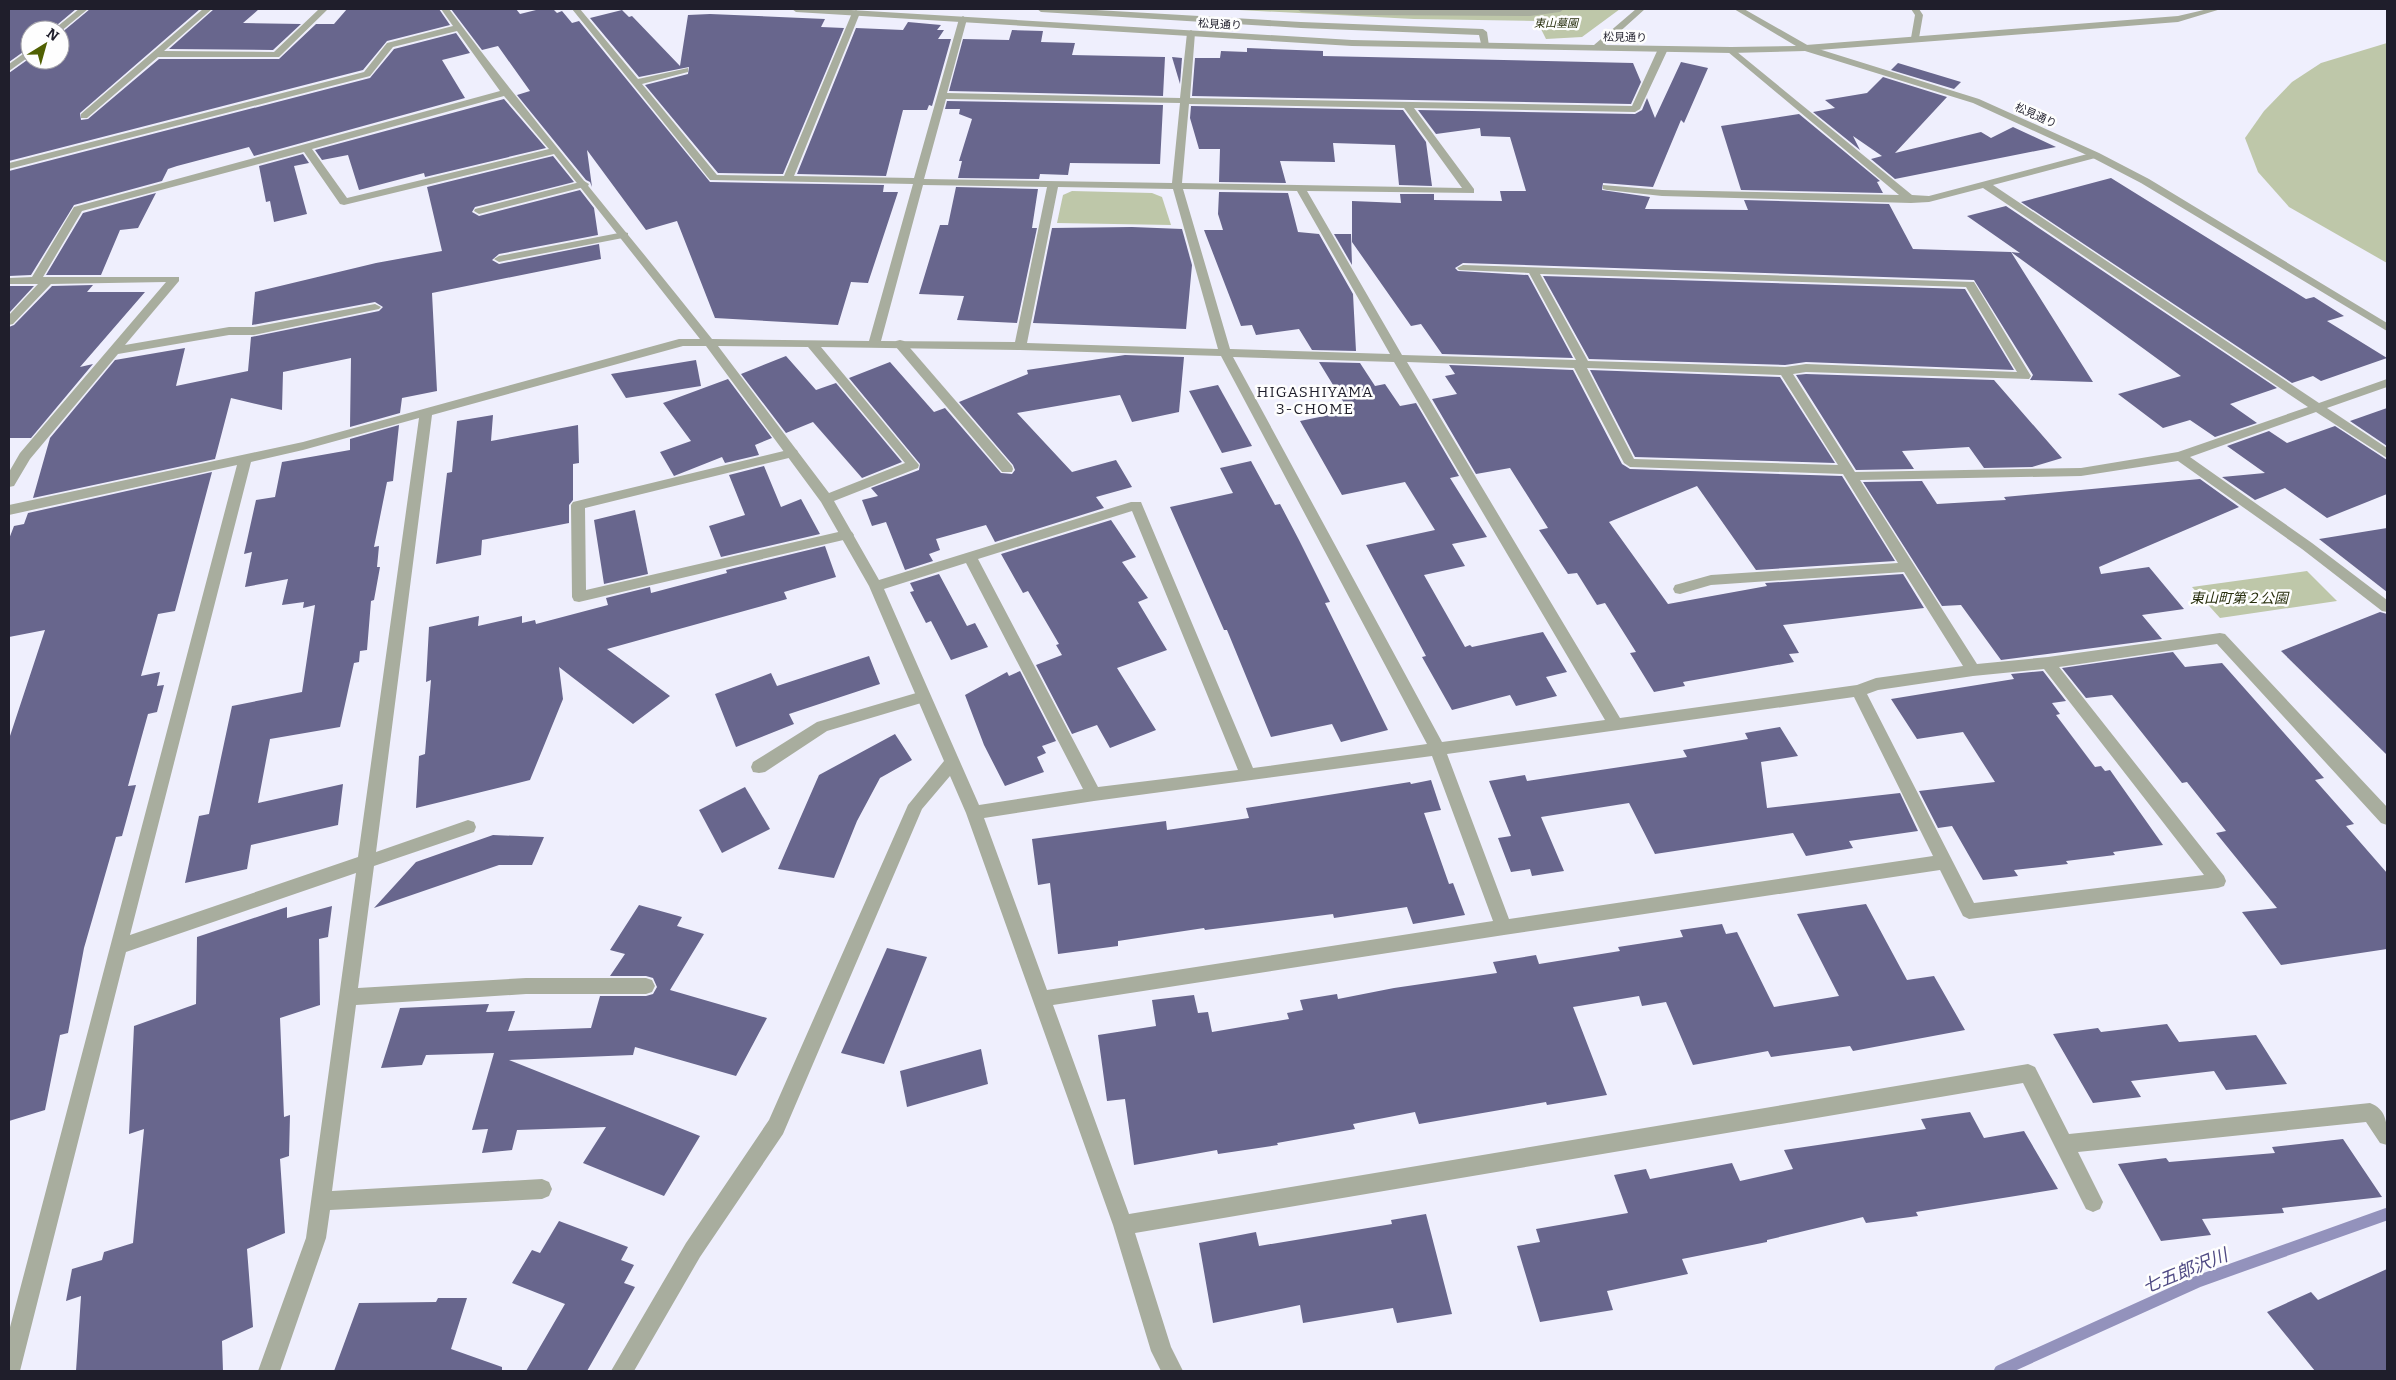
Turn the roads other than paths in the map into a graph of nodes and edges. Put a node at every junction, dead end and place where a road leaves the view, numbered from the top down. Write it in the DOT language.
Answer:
graph roads {
  1 [pos="84,9"];
  2 [pos="208,9"];
  3 [pos="324,9"];
  4 [pos="445,9"];
  5 [pos="576,9"];
  6 [pos="796,9"];
  7 [pos="1042,9"];
  8 [pos="1301,9"];
  9 [pos="1560,9"];
  10 [pos="1641,9"];
  11 [pos="1738,9"];
  12 [pos="1915,9"];
  13 [pos="2217,9"];
  14 [pos="886,12"];
  15 [pos="856,13"];
  16 [pos="1108,13"];
  17 [pos="1193,13"];
  18 [pos="1417,13"];
  19 [pos="963,19"];
  20 [pos="70,20"];
  21 [pos="1301,25"];
  22 [pos="457,28"];
  23 [pos="1103,28"];
  24 [pos="1418,30"];
  25 [pos="1191,33"];
  26 [pos="1915,38"];
  27 [pos="1301,39"];
  28 [pos="1485,46"];
  29 [pos="1597,47"];
  30 [pos="1663,48"];
  31 [pos="1806,48"];
  32 [pos="1732,50"];
  33 [pos="156,54"];
  34 [pos="20,60"];
  35 [pos="9,68"];
  36 [pos="685,70"];
  37 [pos="636,83"];
  38 [pos="506,92"];
  39 [pos="941,96"];
  40 [pos="1185,101"];
  41 [pos="1408,106"];
  42 [pos="84,116"];
  43 [pos="306,148"];
  44 [pos="556,150"];
  45 [pos="2095,154"];
  46 [pos="9,166"];
  47 [pos="789,177"];
  48 [pos="918,180"];
  49 [pos="584,184"];
  50 [pos="1053,184"];
  51 [pos="1984,184"];
  52 [pos="1177,186"];
  53 [pos="1607,187"];
  54 [pos="1300,188"];
  55 [pos="1911,200"];
  56 [pos="480,211"];
  57 [pos="624,236"];
  58 [pos="499,259"];
  59 [pos="1463,268"];
  60 [pos="1533,271"];
  61 [pos="42,280"];
  62 [pos="9,281"];
  63 [pos="375,306"];
  64 [pos="9,322"];
  65 [pos="2387,328"];
  66 [pos="708,341"];
  67 [pos="811,342"];
  68 [pos="874,344"];
  69 [pos="900,344"];
  70 [pos="1020,346"];
  71 [pos="114,351"];
  72 [pos="1226,354"];
  73 [pos="1398,358"];
  74 [pos="1581,365"];
  75 [pos="1785,371"];
  76 [pos="2387,383"];
  77 [pos="2318,408"];
  78 [pos="426,413"];
  79 [pos="792,453"];
  80 [pos="2387,454"];
  81 [pos="2180,456"];
  82 [pos="245,459"];
  83 [pos="1007,469"];
  84 [pos="1848,473"];
  85 [pos="10,478"];
  86 [pos="826,498"];
  87 [pos="9,510"];
  88 [pos="847,535"];
  89 [pos="970,558"];
  90 [pos="1909,567"];
  91 [pos="876,586"];
  92 [pos="1680,589"];
  93 [pos="2387,607"];
  94 [pos="2048,663"];
  95 [pos="1973,670"];
  96 [pos="1858,691"];
  97 [pos="923,697"];
  98 [pos="1616,725"];
  99 [pos="1438,750"];
  100 [pos="951,764"];
  101 [pos="758,767"];
  102 [pos="1248,775"];
  103 [pos="1094,794"];
  104 [pos="974,813"];
  105 [pos="2387,818"];
  106 [pos="468,827"];
  107 [pos="1944,862"];
  108 [pos="367,863"];
  109 [pos="1504,927"];
  110 [pos="119,947"];
  111 [pos="646,986"];
  112 [pos="347,997"];
  113 [pos="1041,999"];
  114 [pos="2387,1136"];
  115 [pos="2064,1144"];
  116 [pos="542,1189"];
  117 [pos="322,1201"];
  118 [pos="2092,1202"];
  119 [pos="1123,1225"];
  120 [pos="10,1371"];
  121 [pos="270,1371"];
  122 [pos="622,1371"];
  123 [pos="1172,1371"];
  1 -- 20 [label="street"];
  2 -- 33 [label="street"];
  3 -- 33 [label="street"];
  4 -- 22 [label="street"];
  5 -- 37 [label="street"];
  6 -- 15 [label="street, 松見通り"];
  7 -- 16 [label="street"];
  8 -- 18 [label="street"];
  9 -- 18 [label="street"];
  10 -- 29 [label="street"];
  11 -- 31 [label="street"];
  12 -- 26 [label="street"];
  13 -- 26 [label="street"];
  14 -- 15 [label="street, 松見通り"];
  14 -- 19 [label="street, 松見通り"];
  15 -- 47 [label="street"];
  16 -- 17 [label="street"];
  16 -- 23 [label="street"];
  17 -- 21 [label="street"];
  18 -- 24 [label="street"];
  19 -- 23 [label="street, 松見通り"];
  19 -- 39 [label="street"];
  21 -- 24 [label="street"];
  21 -- 27 [label="street"];
  22 -- 38 [label="street"];
  22 -- 46 [label="street"];
  23 -- 25 [label="street, 松見通り"];
  24 -- 28 [label="street"];
  25 -- 27 [label="street, 松見通り"];
  25 -- 40 [label="street"];
  26 -- 31 [label="street"];
  27 -- 28 [label="street, 松見通り"];
  28 -- 29 [label="street, 松見通り"];
  29 -- 30 [label="street, 松見通り"];
  30 -- 32 [label="street, 松見通り"];
  30 -- 41 [label="street"];
  31 -- 32 [label="street, 松見通り"];
  31 -- 45 [label="street, 松見通り"];
  32 -- 55 [label="street"];
  33 -- 42 [label="street"];
  34 -- 35 [label="street"];
  36 -- 37 [label="street"];
  37 -- 47 [label="street"];
  38 -- 43 [label="street"];
  38 -- 44 [label="street"];
  39 -- 40 [label="street"];
  39 -- 48 [label="street"];
  40 -- 41 [label="street"];
  40 -- 52 [label="street"];
  41 -- 54 [label="street"];
  43 -- 44 [label="street"];
  43 -- 61 [label="street"];
  44 -- 49 [label="street"];
  45 -- 51 [label="street"];
  45 -- 65 [label="street, 松見通り"];
  47 -- 48 [label="street"];
  48 -- 50 [label="street"];
  48 -- 68 [label="street"];
  49 -- 56 [label="street"];
  49 -- 57 [label="street"];
  50 -- 52 [label="street"];
  50 -- 70 [label="street"];
  51 -- 55 [label="street"];
  51 -- 77 [label="street"];
  52 -- 54 [label="street"];
  52 -- 72 [label="street"];
  53 -- 55 [label="street"];
  54 -- 73 [label="street"];
  57 -- 58 [label="street"];
  57 -- 66 [label="street"];
  59 -- 60 [label="street"];
  60 -- 74 [label="street"];
  60 -- 75 [label="street"];
  61 -- 62 [label="street"];
  61 -- 64 [label="street"];
  61 -- 71 [label="street"];
  63 -- 71 [label="street"];
  66 -- 67 [label="street"];
  66 -- 78 [label="street"];
  66 -- 79 [label="street"];
  67 -- 68 [label="street"];
  67 -- 86 [label="street"];
  68 -- 69 [label="street"];
  69 -- 70 [label="street"];
  69 -- 83 [label="street"];
  70 -- 72 [label="street"];
  71 -- 85 [label="street"];
  72 -- 73 [label="street"];
  72 -- 99 [label="street"];
  73 -- 74 [label="street"];
  73 -- 98 [label="street"];
  74 -- 75 [label="street"];
  74 -- 84 [label="street"];
  75 -- 84 [label="street"];
  76 -- 77 [label="street"];
  77 -- 80 [label="street"];
  77 -- 81 [label="street"];
  78 -- 82 [label="street"];
  78 -- 108 [label="street"];
  79 -- 86 [label="street"];
  79 -- 88 [label="street"];
  81 -- 84 [label="street"];
  81 -- 93 [label="street"];
  82 -- 87 [label="street"];
  82 -- 110 [label="street"];
  84 -- 90 [label="street"];
  86 -- 88 [label="street"];
  88 -- 91 [label="street"];
  89 -- 91 [label="street"];
  89 -- 102 [label="street"];
  89 -- 103 [label="street"];
  90 -- 92 [label="street"];
  90 -- 95 [label="street"];
  91 -- 97 [label="street"];
  94 -- 95 [label="street"];
  94 -- 105 [label="street"];
  94 -- 107 [label="street"];
  95 -- 96 [label="street"];
  96 -- 98 [label="street"];
  96 -- 107 [label="street"];
  97 -- 100 [label="street"];
  97 -- 101 [label="street"];
  98 -- 99 [label="street"];
  99 -- 102 [label="street"];
  99 -- 109 [label="street"];
  100 -- 104 [label="street"];
  100 -- 122 [label="street"];
  102 -- 103 [label="street"];
  103 -- 104 [label="street"];
  104 -- 113 [label="street"];
  106 -- 108 [label="street"];
  107 -- 109 [label="street"];
  108 -- 110 [label="street"];
  108 -- 112 [label="street"];
  109 -- 113 [label="street"];
  110 -- 120 [label="street"];
  111 -- 112 [label="street"];
  112 -- 117 [label="street"];
  113 -- 119 [label="street"];
  114 -- 115 [label="street"];
  115 -- 118 [label="street"];
  115 -- 119 [label="street"];
  116 -- 117 [label="street"];
  117 -- 121 [label="street"];
  119 -- 123 [label="street"];
}
